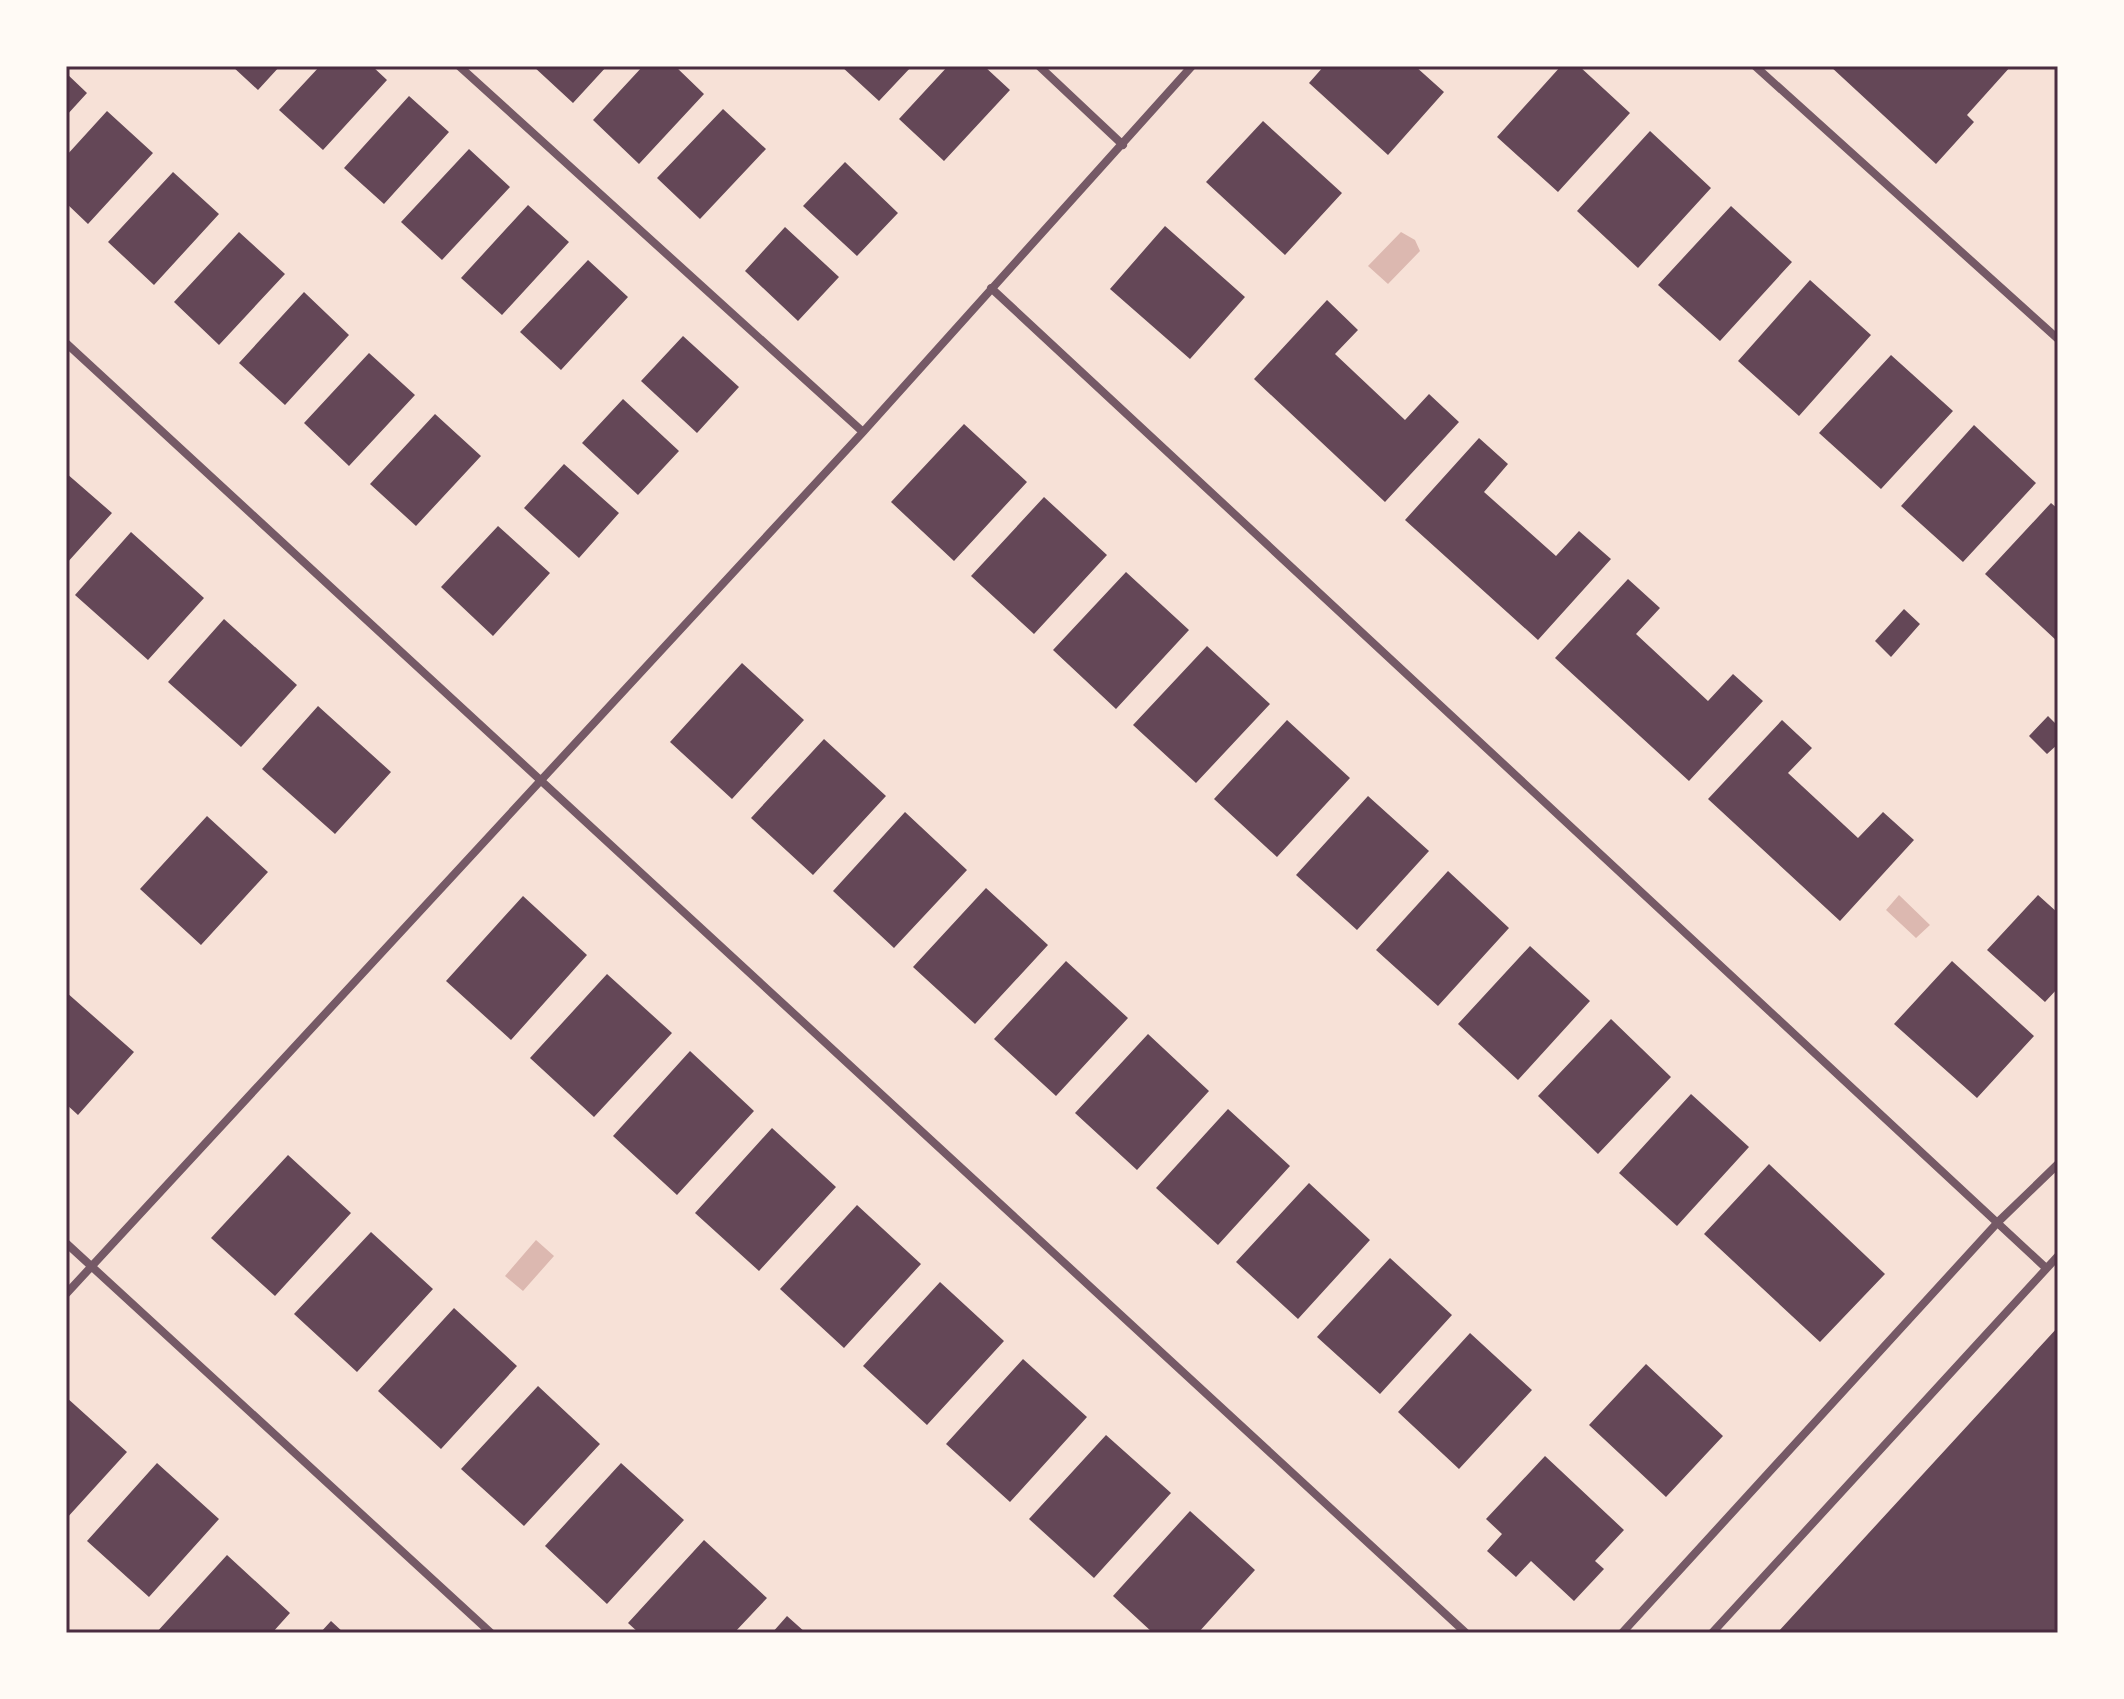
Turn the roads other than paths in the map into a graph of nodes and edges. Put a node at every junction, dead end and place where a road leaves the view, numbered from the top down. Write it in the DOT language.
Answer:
graph roads {
  1 [pos="459,66"];
  2 [pos="1039,66"];
  3 [pos="1192,66"];
  4 [pos="1755,66"];
  5 [pos="1123,145"];
  6 [pos="991,288"];
  7 [pos="2058,339"];
  8 [pos="66,343"];
  9 [pos="863,432"];
  10 [pos="540,781"];
  11 [pos="2058,1164"];
  12 [pos="1998,1222"];
  13 [pos="66,1243"];
  14 [pos="2058,1256"];
  15 [pos="91,1267"];
  16 [pos="2046,1268"];
  17 [pos="66,1294"];
  18 [pos="491,1633"];
  19 [pos="1466,1633"];
  20 [pos="1622,1633"];
  21 [pos="1712,1633"];
  1 -- 9 [label="street"];
  2 -- 5 [label="street"];
  3 -- 5 [label="street"];
  4 -- 7 [label="street"];
  5 -- 6 [label="street"];
  6 -- 9 [label="street"];
  6 -- 12 [label="street"];
  8 -- 10 [label="street"];
  9 -- 10 [label="street"];
  10 -- 15 [label="street"];
  10 -- 19 [label="street"];
  11 -- 12 [label="street"];
  12 -- 16 [label="street"];
  12 -- 20 [label="street"];
  13 -- 15 [label="street"];
  14 -- 16 [label="street"];
  15 -- 17 [label="street"];
  15 -- 18 [label="street"];
  16 -- 21 [label="street"];
}
